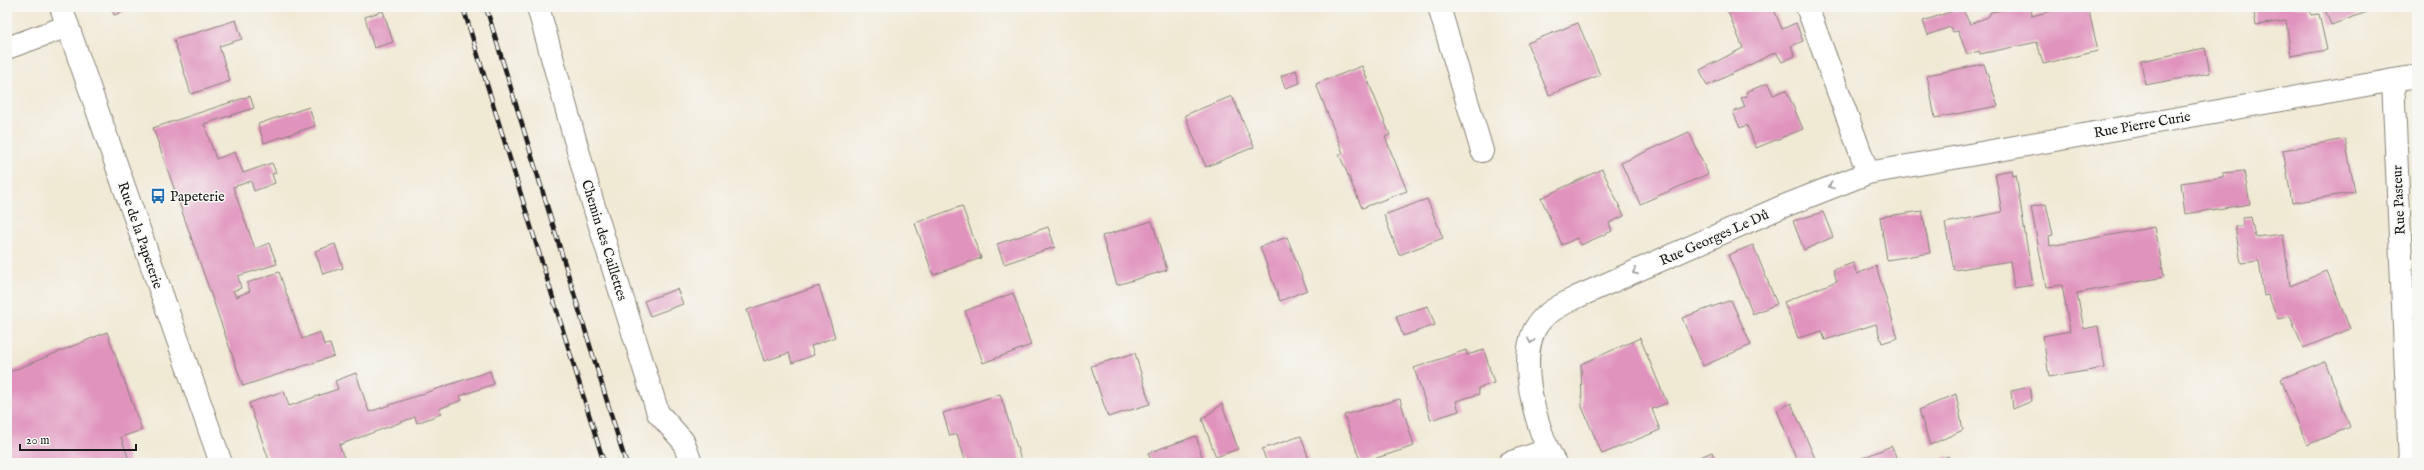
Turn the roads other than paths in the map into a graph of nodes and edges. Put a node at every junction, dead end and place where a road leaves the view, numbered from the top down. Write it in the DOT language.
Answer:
graph roads {
  1 [pos="538,7"];
  2 [pos="1439,7"];
  3 [pos="1807,7"];
  4 [pos="65,17"];
  5 [pos="7,48"];
  6 [pos="2417,76"];
  7 [pos="2393,80"];
  8 [pos="1482,151"];
  9 [pos="1868,173"];
  10 [pos="1551,457"];
  11 [pos="221,463"];
  12 [pos="691,463"];
  13 [pos="1509,463"];
  14 [pos="2410,463"];
  1 -- 12 [label="street, Chemin des Caillettes"];
  2 -- 8 [label="street"];
  3 -- 9 [label="street"];
  4 -- 5 [label="street"];
  4 -- 11 [label="street, Rue de la Papeterie"];
  6 -- 7 [label="street, Rue Pierre Curie"];
  7 -- 9 [label="street, Rue Pierre Curie"];
  7 -- 14 [label="street, Rue Pasteur"];
  9 -- 10 [label="street, Rue Georges Le Dû, one-way"];
  10 -- 13 [label="street"];
}
